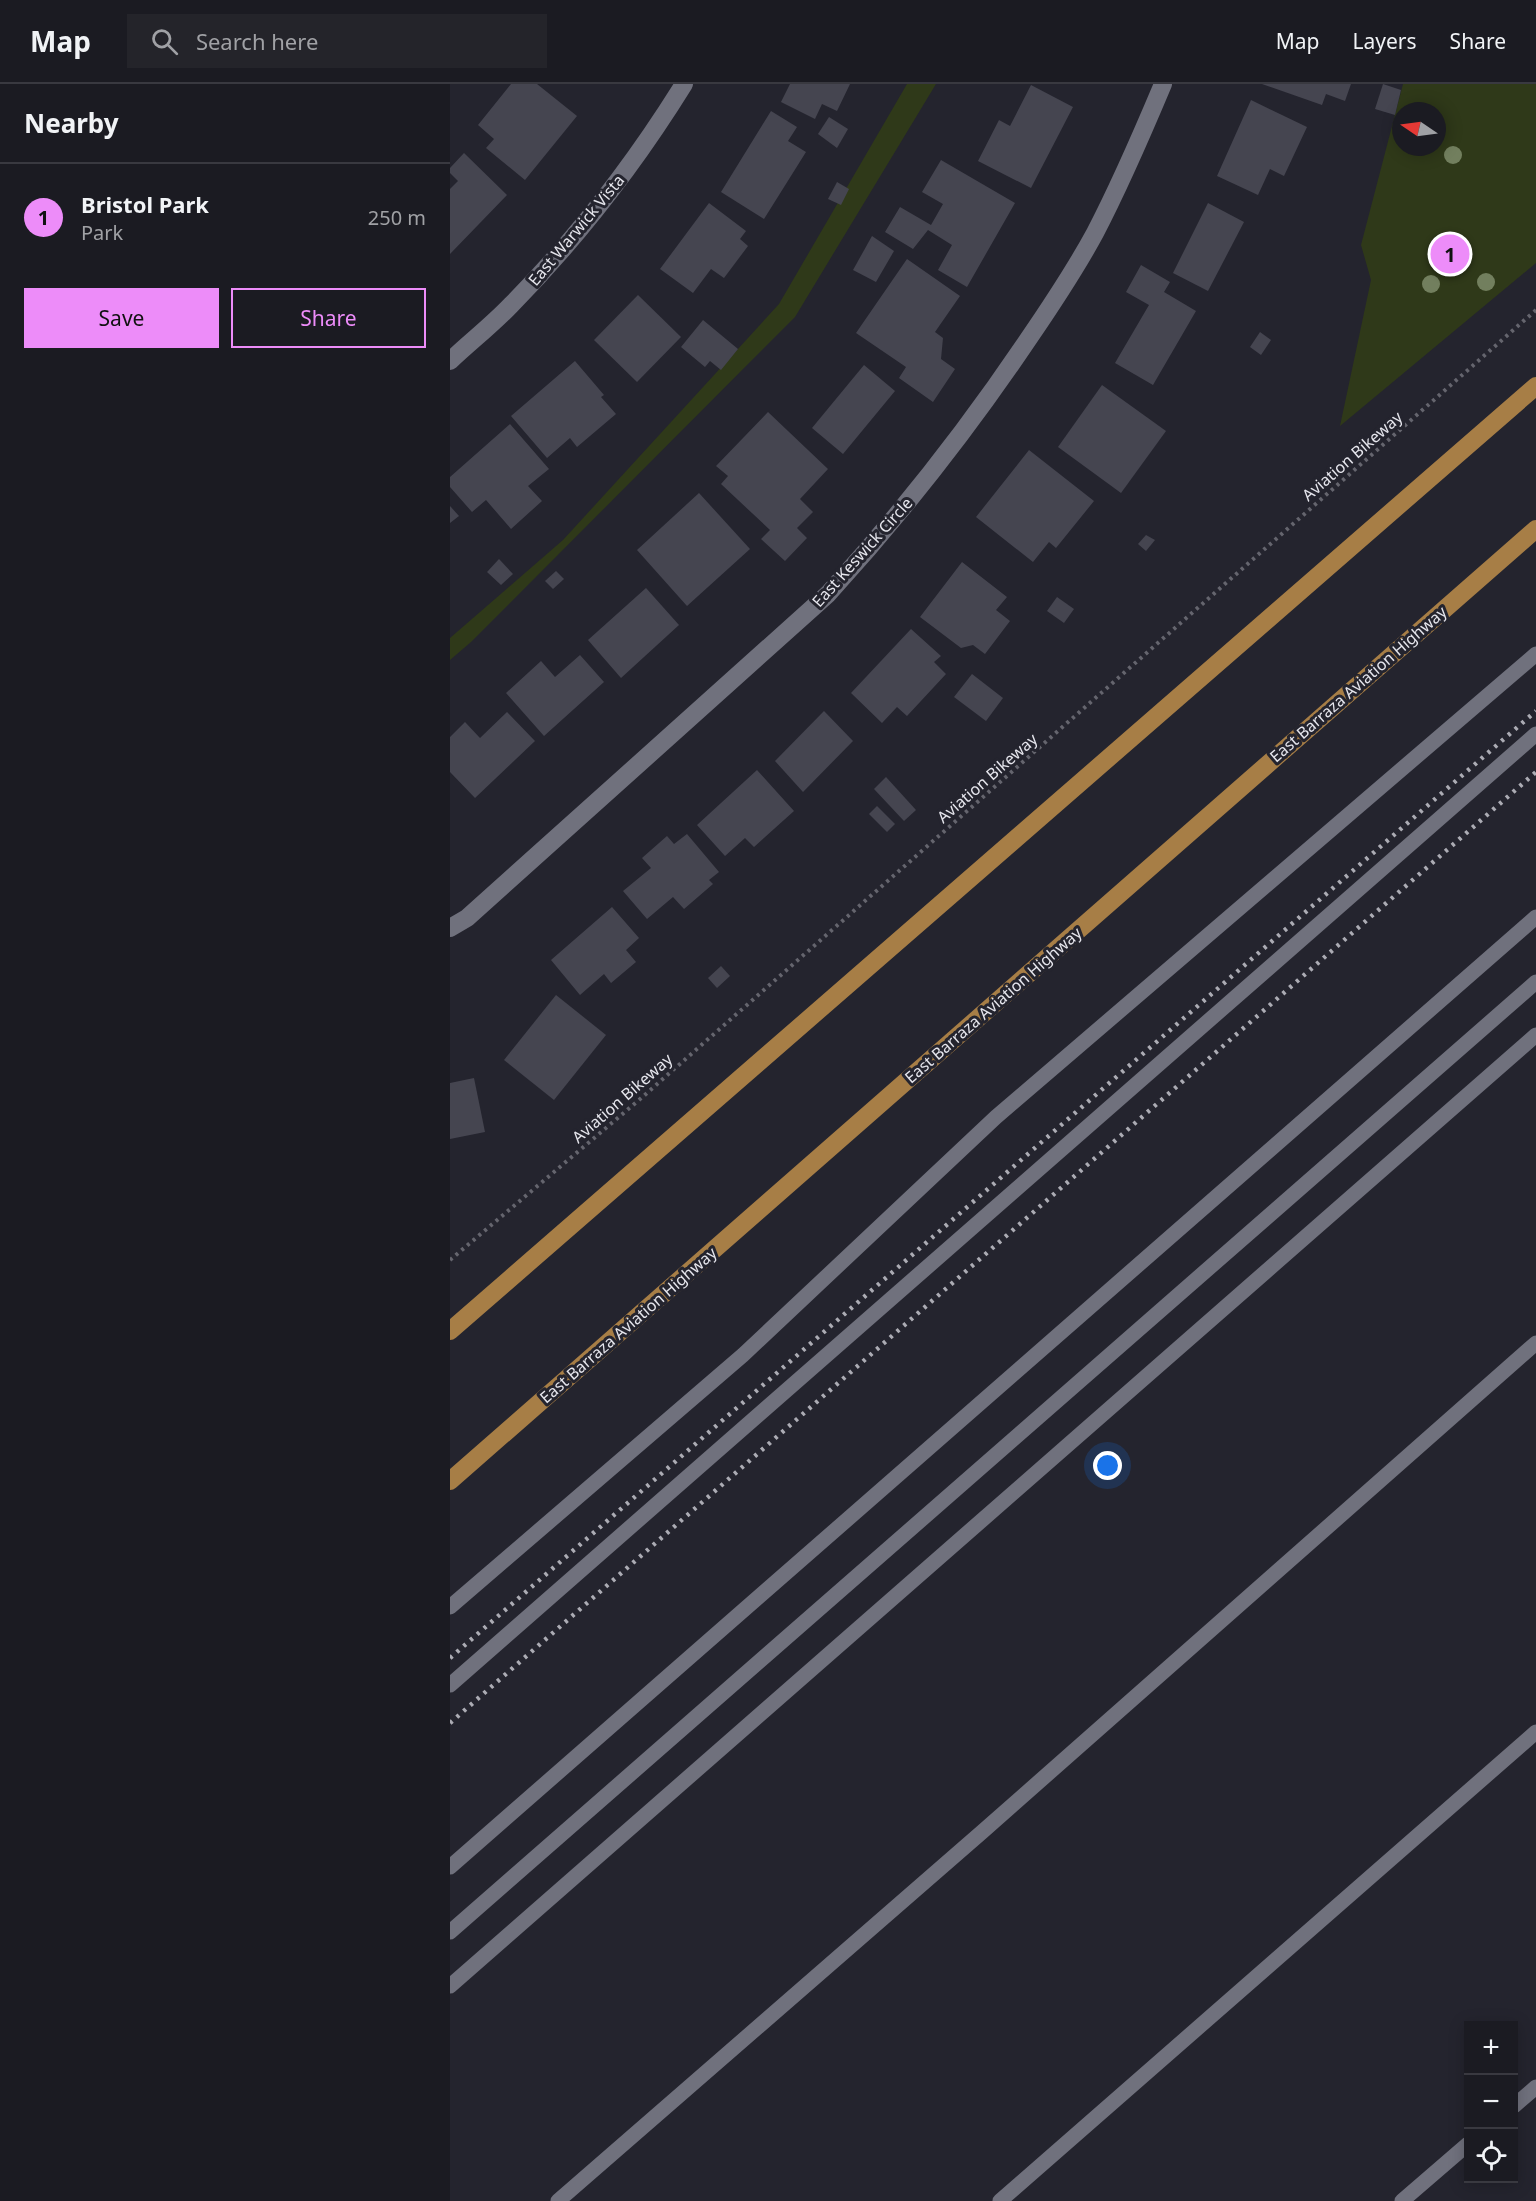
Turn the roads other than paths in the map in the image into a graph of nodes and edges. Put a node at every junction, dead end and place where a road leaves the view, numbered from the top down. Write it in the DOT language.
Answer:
graph roads {
  1 [pos="684,84"];
  2 [pos="1163,84"];
  3 [pos="450,361"];
  4 [pos="1536,386"];
  5 [pos="1536,529"];
  6 [pos="1536,654"];
  7 [pos="1536,734"];
  8 [pos="1536,917"];
  9 [pos="450,928"];
  10 [pos="1536,982"];
  11 [pos="1536,1035"];
  12 [pos="450,1331"];
  13 [pos="1536,1343"];
  14 [pos="450,1481"];
  15 [pos="450,1607"];
  16 [pos="450,1685"];
  17 [pos="1536,1732"];
  18 [pos="450,1867"];
  19 [pos="450,1932"];
  20 [pos="450,1986"];
  21 [pos="1536,2087"];
  22 [pos="1518,2103"];
  23 [pos="1464,2147"];
  24 [pos="558,2201"];
  25 [pos="1000,2201"];
  26 [pos="1402,2201"];
  1 -- 3 [label="street, East Warwick Vista"];
  2 -- 9 [label="street, East Keswick Circle"];
  4 -- 12 [label="main road"];
  5 -- 14 [label="main road, East Barraza Aviation Highway"];
  6 -- 15 [label="lane"];
  7 -- 16 [label="lane"];
  8 -- 18 [label="lane"];
  10 -- 19 [label="lane"];
  11 -- 20 [label="lane"];
  13 -- 24 [label="lane"];
  17 -- 25 [label="lane"];
  21 -- 22 [label="lane"];
  23 -- 26 [label="lane"];
}
